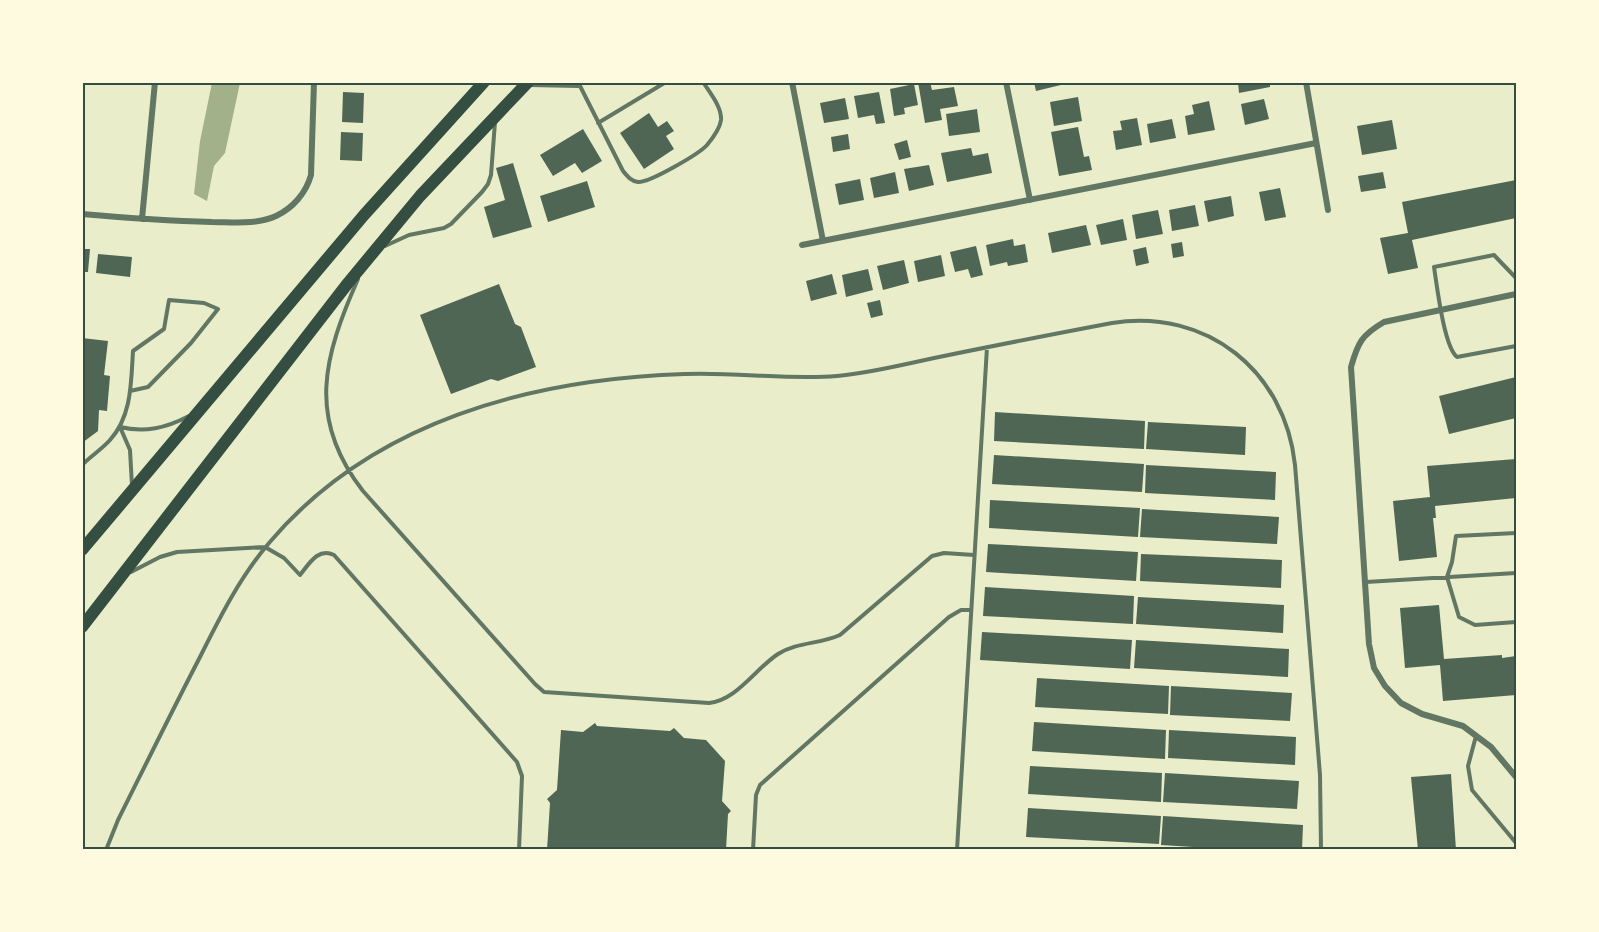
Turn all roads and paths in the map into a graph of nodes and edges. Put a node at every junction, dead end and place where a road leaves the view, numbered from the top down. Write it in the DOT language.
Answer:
graph roads {
  1 [pos="155,82"];
  2 [pos="314,82"];
  3 [pos="484,82"];
  4 [pos="666,82"];
  5 [pos="703,82"];
  6 [pos="792,82"];
  7 [pos="1006,82"];
  8 [pos="1306,82"];
  9 [pos="527,83"];
  10 [pos="578,84"];
  11 [pos="496,115"];
  12 [pos="598,123"];
  13 [pos="1316,143"];
  14 [pos="1030,200"];
  15 [pos="1328,210"];
  16 [pos="82,214"];
  17 [pos="142,219"];
  18 [pos="823,241"];
  19 [pos="802,245"];
  20 [pos="367,260"];
  21 [pos="1516,278"];
  22 [pos="1516,294"];
  23 [pos="1441,309"];
  24 [pos="1516,346"];
  25 [pos="987,347"];
  26 [pos="130,391"];
  27 [pos="200,410"];
  28 [pos="120,427"];
  29 [pos="85,459"];
  30 [pos="82,465"];
  31 [pos="349,469"];
  32 [pos="132,490"];
  33 [pos="1516,532"];
  34 [pos="266,547"];
  35 [pos="82,550"];
  36 [pos="974,555"];
  37 [pos="1516,573"];
  38 [pos="1447,577"];
  39 [pos="120,579"];
  40 [pos="1366,582"];
  41 [pos="971,610"];
  42 [pos="1516,622"];
  43 [pos="82,627"];
  44 [pos="1477,736"];
  45 [pos="1515,773"];
  46 [pos="1516,843"];
  47 [pos="106,849"];
  48 [pos="519,849"];
  49 [pos="753,849"];
  50 [pos="957,849"];
  51 [pos="1321,849"];
  1 -- 17 [label="street"];
  2 -- 17 [label="street"];
  3 -- 27 [label="highway"];
  4 -- 12 [label="lane"];
  5 -- 12 [label="lane"];
  6 -- 18 [label="street"];
  7 -- 14 [label="street"];
  8 -- 13 [label="street"];
  9 -- 10 [label="lane"];
  9 -- 11 [label="highway"];
  10 -- 12 [label="lane"];
  11 -- 20 [label="highway"];
  11 -- 20 [label="lane"];
  13 -- 14 [label="street"];
  13 -- 15 [label="street"];
  14 -- 18 [label="street"];
  16 -- 17 [label="street"];
  18 -- 19 [label="street"];
  20 -- 31 [label="lane"];
  20 -- 39 [label="highway"];
  21 -- 23 [label="lane"];
  22 -- 23 [label="street"];
  23 -- 24 [label="lane"];
  23 -- 40 [label="street"];
  25 -- 31 [label="lane"];
  25 -- 36 [label="lane"];
  25 -- 51 [label="lane"];
  26 -- 26 [label="lane"];
  26 -- 28 [label="lane"];
  27 -- 28 [label="lane"];
  27 -- 32 [label="highway"];
  28 -- 29 [label="lane"];
  28 -- 32 [label="lane"];
  29 -- 30 [label="lane"];
  31 -- 34 [label="lane"];
  31 -- 36 [label="lane"];
  32 -- 35 [label="highway"];
  33 -- 38 [label="lane"];
  34 -- 39 [label="lane"];
  34 -- 47 [label="lane"];
  34 -- 48 [label="lane"];
  36 -- 41 [label="lane"];
  37 -- 38 [label="lane"];
  38 -- 40 [label="lane"];
  38 -- 42 [label="lane"];
  39 -- 43 [label="highway"];
  40 -- 44 [label="street"];
  41 -- 49 [label="lane"];
  41 -- 50 [label="lane"];
  44 -- 45 [label="street"];
  44 -- 46 [label="lane"];
}
